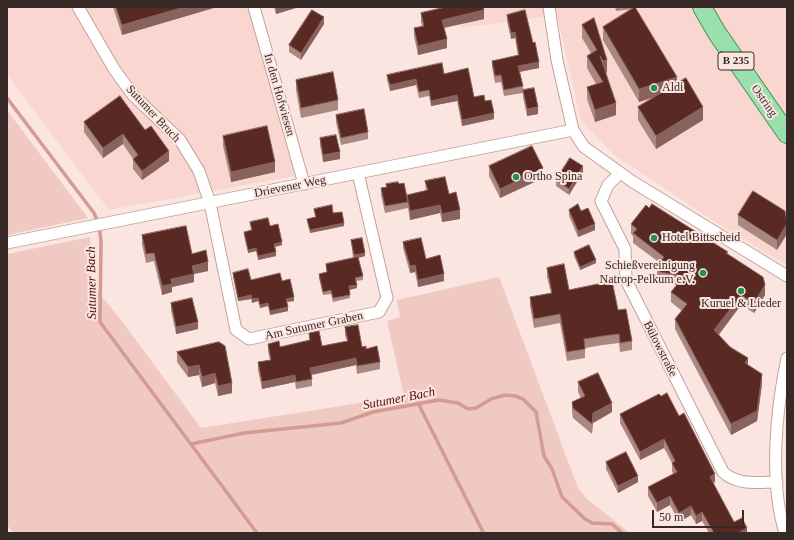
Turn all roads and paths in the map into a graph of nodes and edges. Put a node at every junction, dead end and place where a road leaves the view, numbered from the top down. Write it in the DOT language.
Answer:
graph roads {
  1 [pos="78,7"];
  2 [pos="254,7"];
  3 [pos="549,7"];
  4 [pos="702,7"];
  5 [pos="573,130"];
  6 [pos="787,134"];
  7 [pos="358,173"];
  8 [pos="620,173"];
  9 [pos="304,184"];
  10 [pos="210,203"];
  11 [pos="7,243"];
  12 [pos="787,276"];
  13 [pos="787,358"];
  14 [pos="777,482"];
  15 [pos="785,533"];
  1 -- 10 [label="street, Sutumer Bruch"];
  2 -- 9 [label="street, In den Hofwiesen"];
  3 -- 5 [label="street"];
  4 -- 6 [label="main road, Ostring / B 235"];
  5 -- 7 [label="street, Drievener Weg"];
  5 -- 8 [label="street"];
  7 -- 9 [label="street, Drievener Weg"];
  7 -- 10 [label="street, Am Sutumer Graben"];
  8 -- 12 [label="street"];
  8 -- 14 [label="street, Bülowstraße"];
  9 -- 10 [label="street, Drievener Weg"];
  10 -- 11 [label="street, Drievener Weg"];
  13 -- 14 [label="street"];
  14 -- 15 [label="street"];
}
